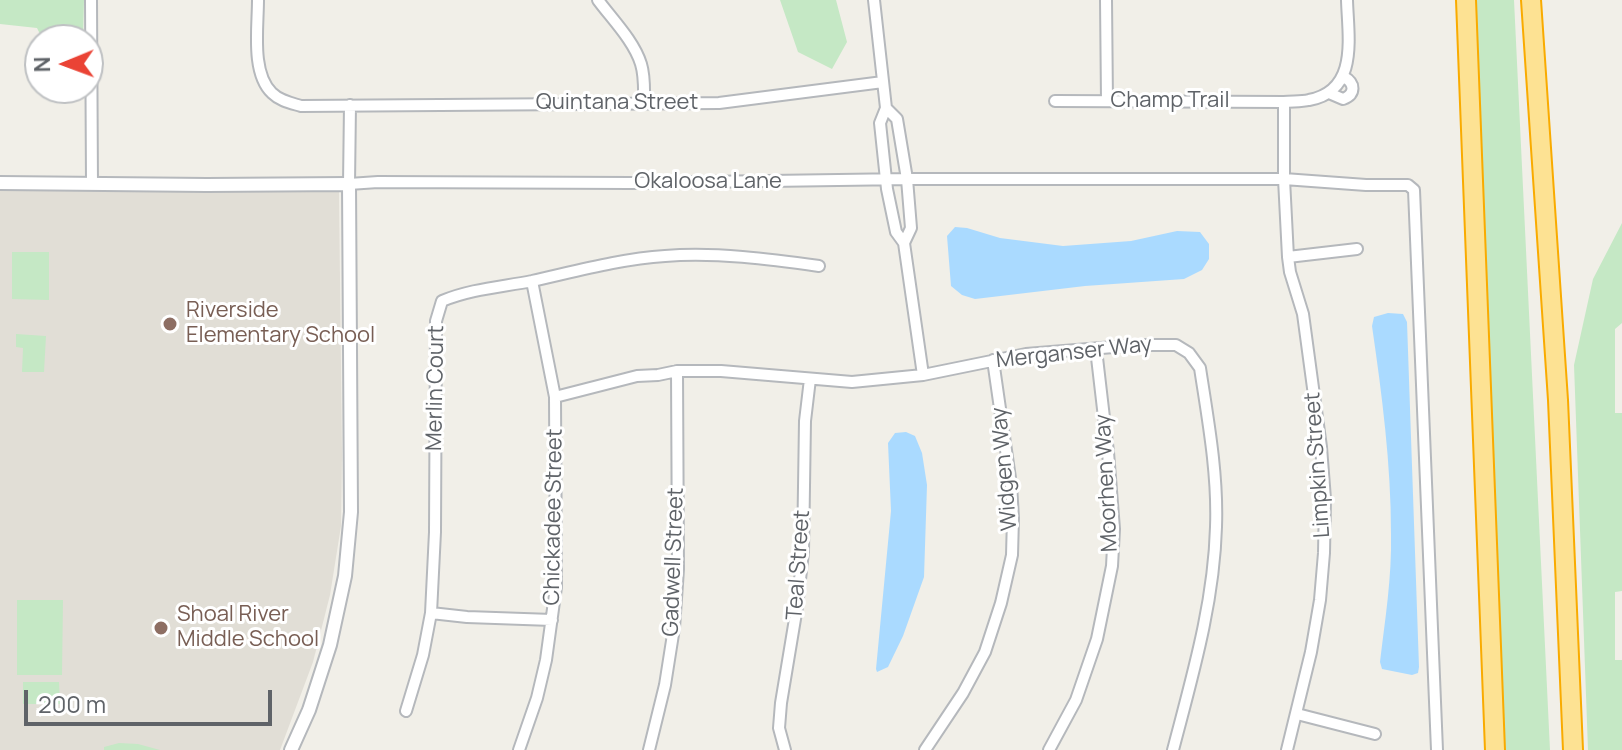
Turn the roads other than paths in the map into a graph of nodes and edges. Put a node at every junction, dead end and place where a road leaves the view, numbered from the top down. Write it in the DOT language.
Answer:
graph roads {
  1 [pos="91,0"];
  2 [pos="258,0"];
  3 [pos="598,0"];
  4 [pos="874,0"];
  5 [pos="1106,0"];
  6 [pos="1347,0"];
  7 [pos="1466,0"];
  8 [pos="1531,0"];
  9 [pos="1344,77"];
  10 [pos="883,82"];
  11 [pos="1329,93"];
  12 [pos="1055,101"];
  13 [pos="1107,101"];
  14 [pos="1284,102"];
  15 [pos="644,103"];
  16 [pos="350,105"];
  17 [pos="886,108"];
  18 [pos="907,179"];
  19 [pos="1284,179"];
  20 [pos="887,180"];
  21 [pos="0,183"];
  22 [pos="92,184"];
  23 [pos="349,184"];
  24 [pos="904,243"];
  25 [pos="1357,249"];
  26 [pos="1288,257"];
  27 [pos="819,266"];
  28 [pos="532,281"];
  29 [pos="1096,349"];
  30 [pos="993,360"];
  31 [pos="677,371"];
  32 [pos="923,375"];
  33 [pos="810,379"];
  34 [pos="555,397"];
  35 [pos="431,613"];
  36 [pos="552,620"];
  37 [pos="406,711"];
  38 [pos="1297,714"];
  39 [pos="1375,734"];
  40 [pos="291,750"];
  41 [pos="519,750"];
  42 [pos="649,750"];
  43 [pos="785,750"];
  44 [pos="925,750"];
  45 [pos="1049,750"];
  46 [pos="1173,750"];
  47 [pos="1287,750"];
  48 [pos="1437,750"];
  49 [pos="1495,750"];
  50 [pos="1573,750"];
  1 -- 22 [label="street"];
  2 -- 16 [label="street, Quintana Street"];
  3 -- 15 [label="street"];
  4 -- 10 [label="street"];
  5 -- 13 [label="street"];
  6 -- 9 [label="street"];
  7 -- 49 [label="highway"];
  8 -- 50 [label="highway"];
  9 -- 11 [label="street"];
  9 -- 11 [label="street, Champ Trail"];
  10 -- 15 [label="street, Quintana Street"];
  10 -- 17 [label="street"];
  11 -- 14 [label="street, Champ Trail"];
  12 -- 13 [label="street, Champ Trail"];
  13 -- 14 [label="street, Champ Trail"];
  14 -- 19 [label="street, Limpkin Street"];
  15 -- 16 [label="street, Quintana Street"];
  16 -- 23 [label="street"];
  17 -- 18 [label="street"];
  17 -- 20 [label="street"];
  18 -- 19 [label="street, Okaloosa Lane"];
  18 -- 20 [label="street, Okaloosa Lane"];
  18 -- 24 [label="street"];
  19 -- 26 [label="street, Limpkin Street"];
  19 -- 48 [label="street, Okaloosa Lane"];
  20 -- 23 [label="street, Okaloosa Lane"];
  20 -- 24 [label="street"];
  21 -- 22 [label="street, Okaloosa Lane"];
  22 -- 23 [label="street, Okaloosa Lane"];
  23 -- 40 [label="street"];
  24 -- 32 [label="street"];
  25 -- 26 [label="street"];
  26 -- 38 [label="street, Limpkin Street"];
  27 -- 28 [label="street, Merlin Court"];
  28 -- 34 [label="street, Chickadee Street"];
  28 -- 35 [label="street, Merlin Court"];
  29 -- 30 [label="street, Merganser Way"];
  29 -- 45 [label="street, Moorhen Way"];
  29 -- 46 [label="street, Merganser Way"];
  30 -- 32 [label="street, Merganser Way"];
  30 -- 44 [label="street, Widgen Way"];
  31 -- 33 [label="street, Merganser Way"];
  31 -- 34 [label="street, Merganser Way"];
  31 -- 42 [label="street, Gadwell Street"];
  32 -- 33 [label="street, Merganser Way"];
  33 -- 43 [label="street, Teal Street"];
  34 -- 36 [label="street, Chickadee Street"];
  35 -- 36 [label="street"];
  35 -- 37 [label="street, Merlin Court"];
  36 -- 41 [label="street, Chickadee Street"];
  38 -- 39 [label="street"];
  38 -- 47 [label="street, Limpkin Street"];
}
